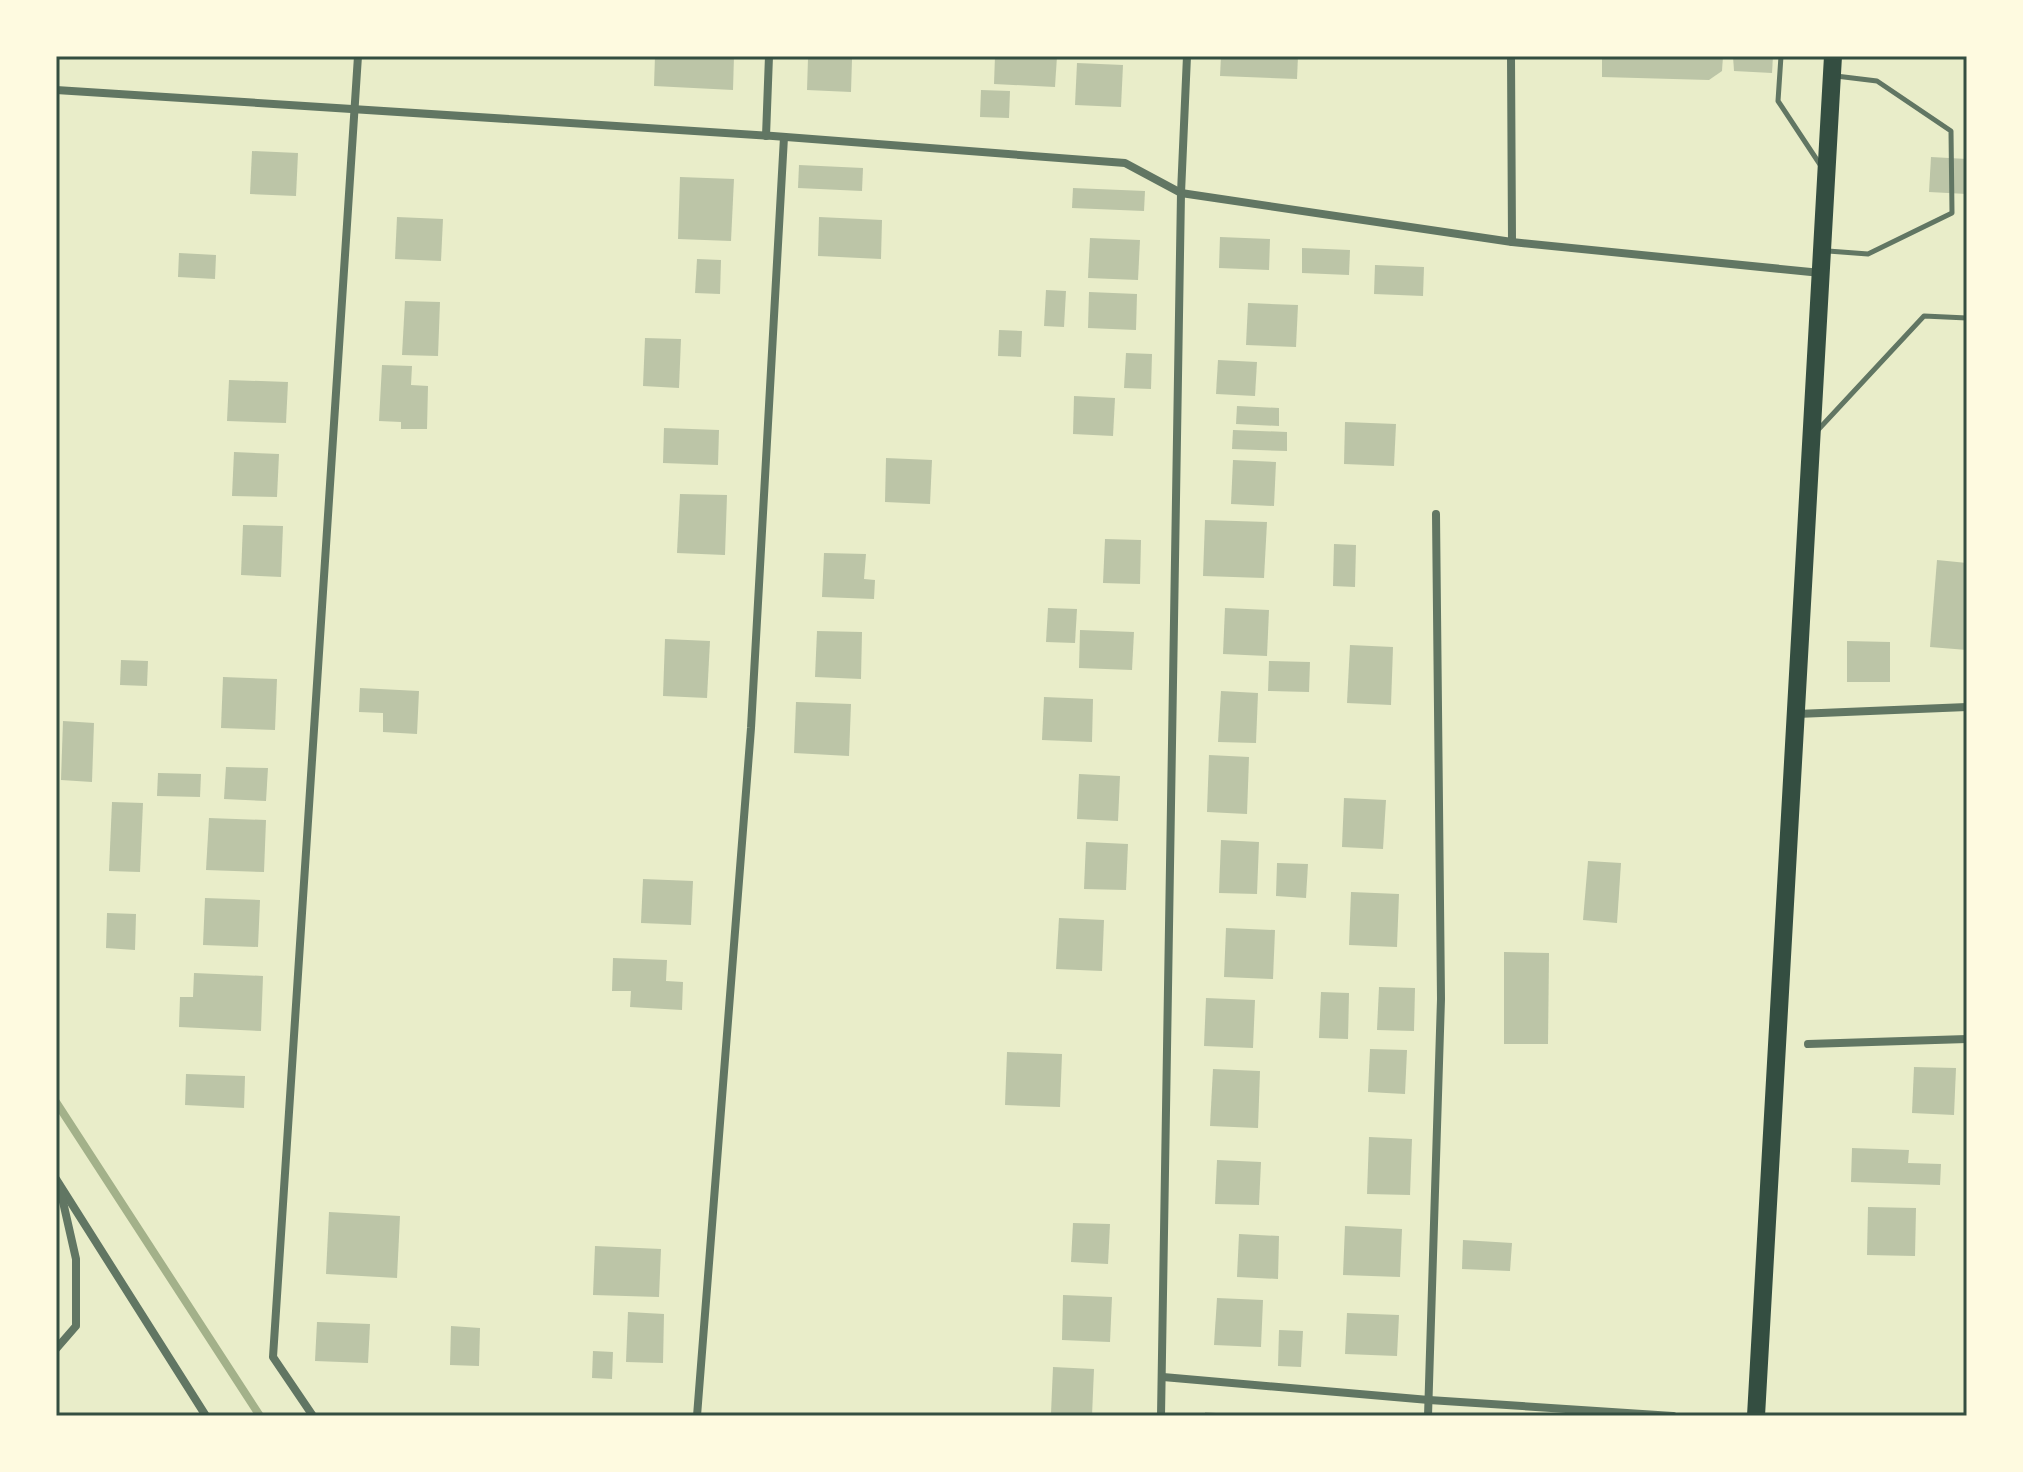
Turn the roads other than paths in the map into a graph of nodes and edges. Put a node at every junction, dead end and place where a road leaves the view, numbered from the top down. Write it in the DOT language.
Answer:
graph roads {
  1 [pos="358,56"];
  2 [pos="769,56"];
  3 [pos="1187,56"];
  4 [pos="1511,56"];
  5 [pos="1781,56"];
  6 [pos="1833,56"];
  7 [pos="1832,76"];
  8 [pos="56,90"];
  9 [pos="355,111"];
  10 [pos="766,136"];
  11 [pos="784,137"];
  12 [pos="1826,175"];
  13 [pos="1181,193"];
  14 [pos="1512,242"];
  15 [pos="1823,250"];
  16 [pos="1822,273"];
  17 [pos="1967,318"];
  18 [pos="1811,437"];
  19 [pos="1436,514"];
  20 [pos="1967,707"];
  21 [pos="1797,714"];
  22 [pos="1967,1039"];
  23 [pos="1808,1044"];
  24 [pos="58,1182"];
  25 [pos="56,1349"];
  26 [pos="1163,1377"];
  27 [pos="1429,1400"];
  28 [pos="206,1416"];
  29 [pos="313,1416"];
  30 [pos="697,1416"];
  31 [pos="1161,1416"];
  32 [pos="1428,1416"];
  33 [pos="1673,1416"];
  34 [pos="1756,1416"];
  1 -- 9 [label="street"];
  2 -- 10 [label="street"];
  3 -- 13 [label="street"];
  4 -- 14 [label="street"];
  5 -- 12 [label="lane"];
  6 -- 7 [label="highway"];
  7 -- 12 [label="highway"];
  7 -- 15 [label="lane"];
  8 -- 9 [label="street"];
  9 -- 10 [label="street"];
  9 -- 29 [label="street"];
  10 -- 11 [label="street"];
  11 -- 13 [label="street"];
  11 -- 30 [label="street"];
  12 -- 15 [label="highway"];
  13 -- 14 [label="street"];
  13 -- 26 [label="street"];
  14 -- 16 [label="street"];
  15 -- 16 [label="highway"];
  16 -- 18 [label="highway"];
  17 -- 18 [label="lane"];
  18 -- 21 [label="highway"];
  19 -- 27 [label="street"];
  20 -- 21 [label="street"];
  21 -- 34 [label="highway"];
  22 -- 23 [label="street"];
  24 -- 25 [label="street"];
  24 -- 28 [label="street"];
  26 -- 27 [label="street"];
  26 -- 31 [label="street"];
  27 -- 32 [label="street"];
  27 -- 33 [label="street"];
}
